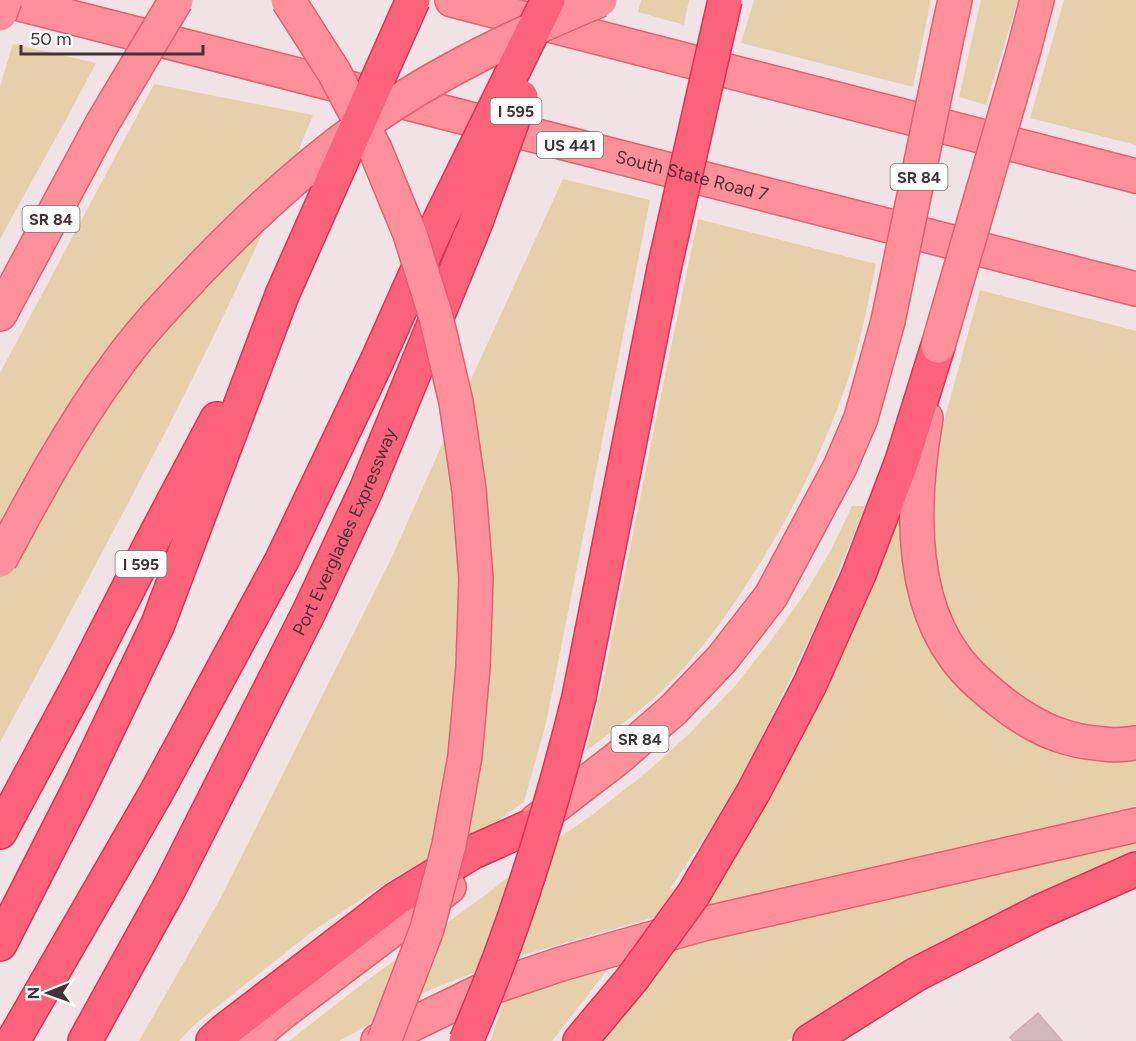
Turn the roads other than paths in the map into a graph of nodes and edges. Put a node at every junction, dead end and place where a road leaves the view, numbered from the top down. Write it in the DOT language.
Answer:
graph roads {
  1 [pos="4,0"];
  2 [pos="176,0"];
  3 [pos="288,0"];
  4 [pos="413,0"];
  5 [pos="452,0"];
  6 [pos="548,0"];
  7 [pos="556,0"];
  8 [pos="600,0"];
  9 [pos="725,0"];
  10 [pos="956,0"];
  11 [pos="1037,0"];
  12 [pos="0,14"];
  13 [pos="1136,176"];
  14 [pos="1059,270"];
  15 [pos="1136,289"];
  16 [pos="282,295"];
  17 [pos="1136,309"];
  18 [pos="0,314"];
  19 [pos="938,346"];
  20 [pos="0,560"];
  21 [pos="1136,743"];
  22 [pos="1136,825"];
  23 [pos="529,826"];
  24 [pos="0,832"];
  25 [pos="1136,869"];
  26 [pos="0,944"];
  27 [pos="13,1041"];
  28 [pos="85,1041"];
  29 [pos="213,1041"];
  30 [pos="249,1041"];
  31 [pos="378,1041"];
  32 [pos="384,1041"];
  33 [pos="466,1041"];
  34 [pos="580,1041"];
  35 [pos="810,1041"];
  1 -- 12 [label="main road, bridge"];
  1 -- 14 [label="main road, South State Road 7 / US 441"];
  2 -- 18 [label="main road, SR 84, bridge"];
  3 -- 32 [label="main road, bridge"];
  4 -- 16 [label="highway, I 595, bridge"];
  5 -- 13 [label="main road"];
  6 -- 27 [label="highway, bridge"];
  7 -- 28 [label="highway, Port Everglades Expressway / I 595, bridge"];
  8 -- 20 [label="main road, bridge"];
  9 -- 33 [label="highway, bridge"];
  10 -- 23 [label="main road, SR 84, bridge"];
  11 -- 19 [label="main road, bridge"];
  14 -- 15 [label="main road, South State Road 7 / US 441"];
  14 -- 17 [label="main road"];
  16 -- 24 [label="highway, I 595"];
  16 -- 26 [label="highway"];
  19 -- 21 [label="main road"];
  19 -- 34 [label="highway, bridge"];
  22 -- 31 [label="main road"];
  23 -- 29 [label="highway"];
  23 -- 30 [label="main road, SR 84"];
  25 -- 35 [label="highway"];
}
